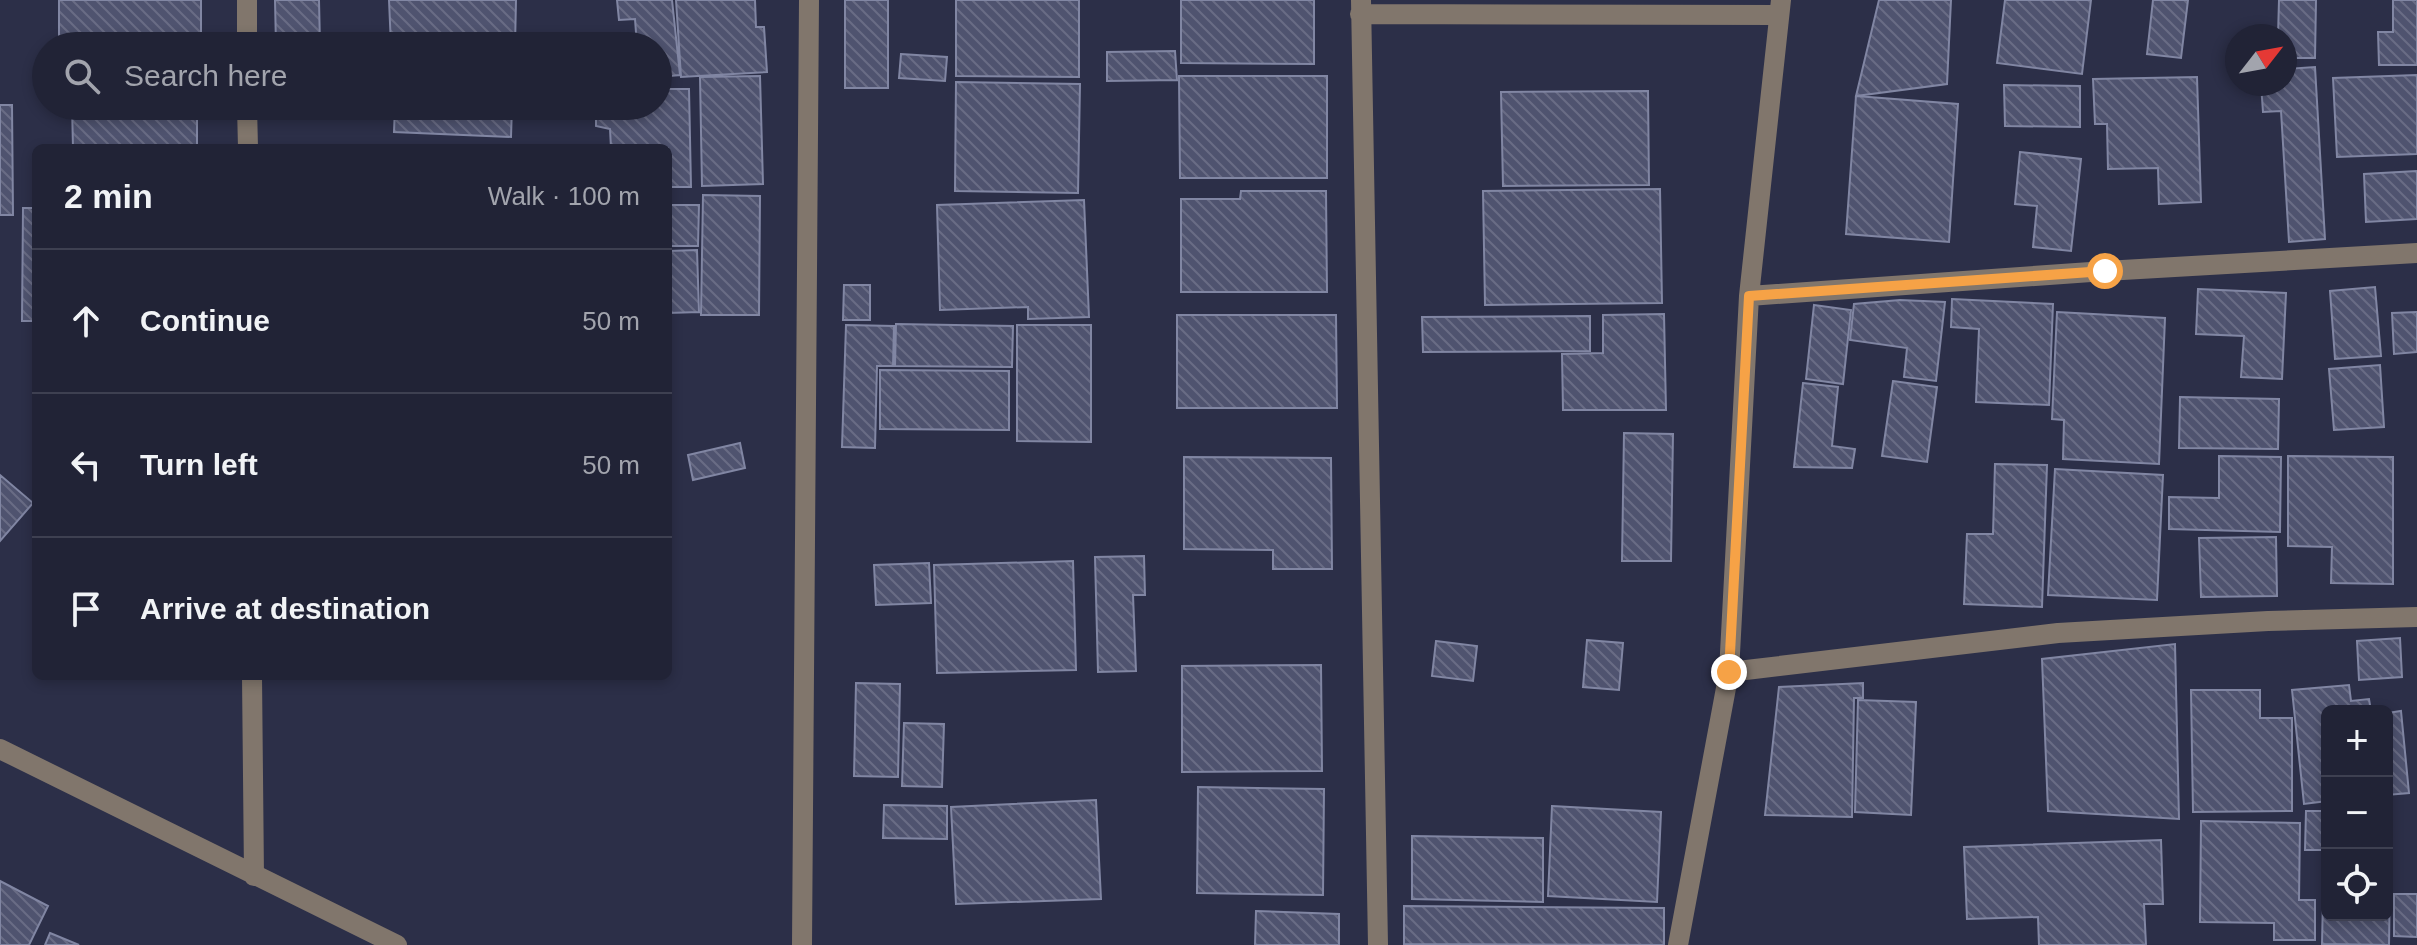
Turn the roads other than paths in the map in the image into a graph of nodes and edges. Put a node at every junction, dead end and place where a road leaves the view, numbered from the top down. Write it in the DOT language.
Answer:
graph roads {
  1 [pos="247,0"];
  2 [pos="809,0"];
  3 [pos="1360,7"];
  4 [pos="1780,8"];
  5 [pos="247,32"];
  6 [pos="247,120"];
  7 [pos="248,144"];
  8 [pos="2417,253"];
  9 [pos="1749,296"];
  10 [pos="2417,617"];
  11 [pos="1729,672"];
  12 [pos="252,680"];
  13 [pos="0,749"];
  14 [pos="254,876"];
  15 [pos="397,945"];
  16 [pos="802,945"];
  17 [pos="1378,945"];
  18 [pos="1678,945"];
  1 -- 5 [label="street"];
  2 -- 16 [label="street"];
  3 -- 4 [label="street"];
  3 -- 17 [label="street"];
  4 -- 9 [label="street"];
  6 -- 7 [label="street"];
  8 -- 9 [label="street"];
  9 -- 11 [label="street"];
  10 -- 11 [label="street"];
  11 -- 18 [label="street"];
  12 -- 14 [label="street"];
  13 -- 14 [label="street"];
  14 -- 15 [label="street"];
}
